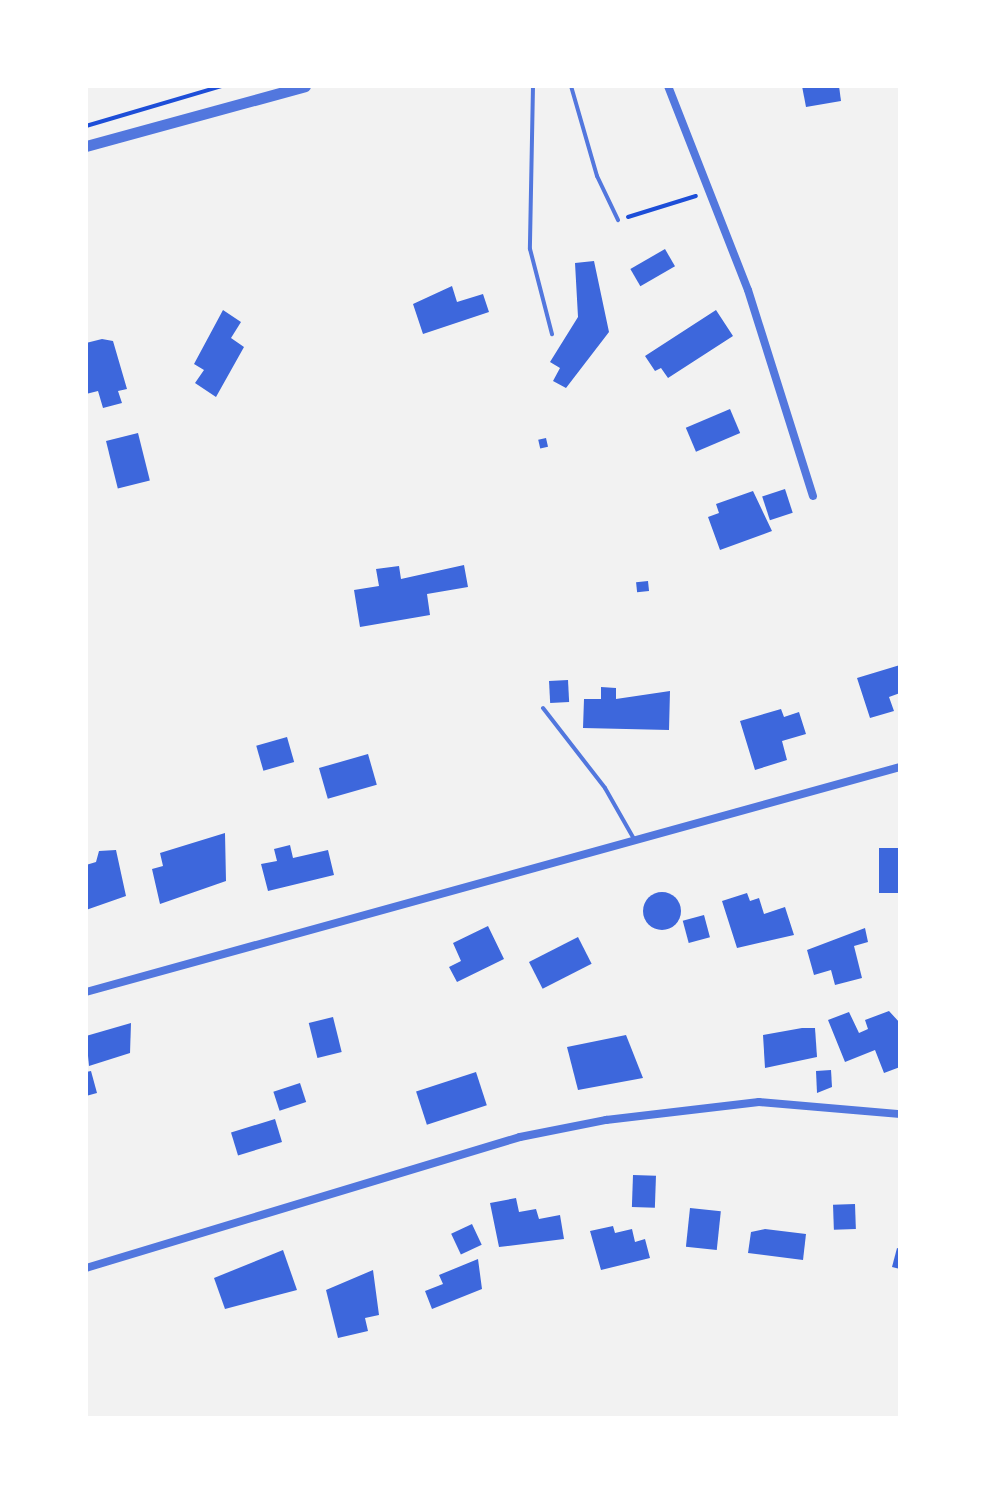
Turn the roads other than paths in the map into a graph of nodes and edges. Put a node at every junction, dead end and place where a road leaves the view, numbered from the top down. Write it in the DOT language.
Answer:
graph roads {
  1 [pos="305,86"];
  2 [pos="533,86"];
  3 [pos="571,86"];
  4 [pos="668,86"];
  5 [pos="86,146"];
  6 [pos="618,220"];
  7 [pos="552,334"];
  8 [pos="813,496"];
  9 [pos="543,708"];
  10 [pos="900,767"];
  11 [pos="635,841"];
  12 [pos="86,992"];
  13 [pos="900,1114"];
  14 [pos="86,1268"];
  1 -- 5 [label="street"];
  2 -- 7 [label="lane"];
  3 -- 6 [label="lane"];
  4 -- 8 [label="street"];
  9 -- 11 [label="lane"];
  10 -- 11 [label="street"];
  11 -- 12 [label="street"];
  13 -- 14 [label="street"];
}
